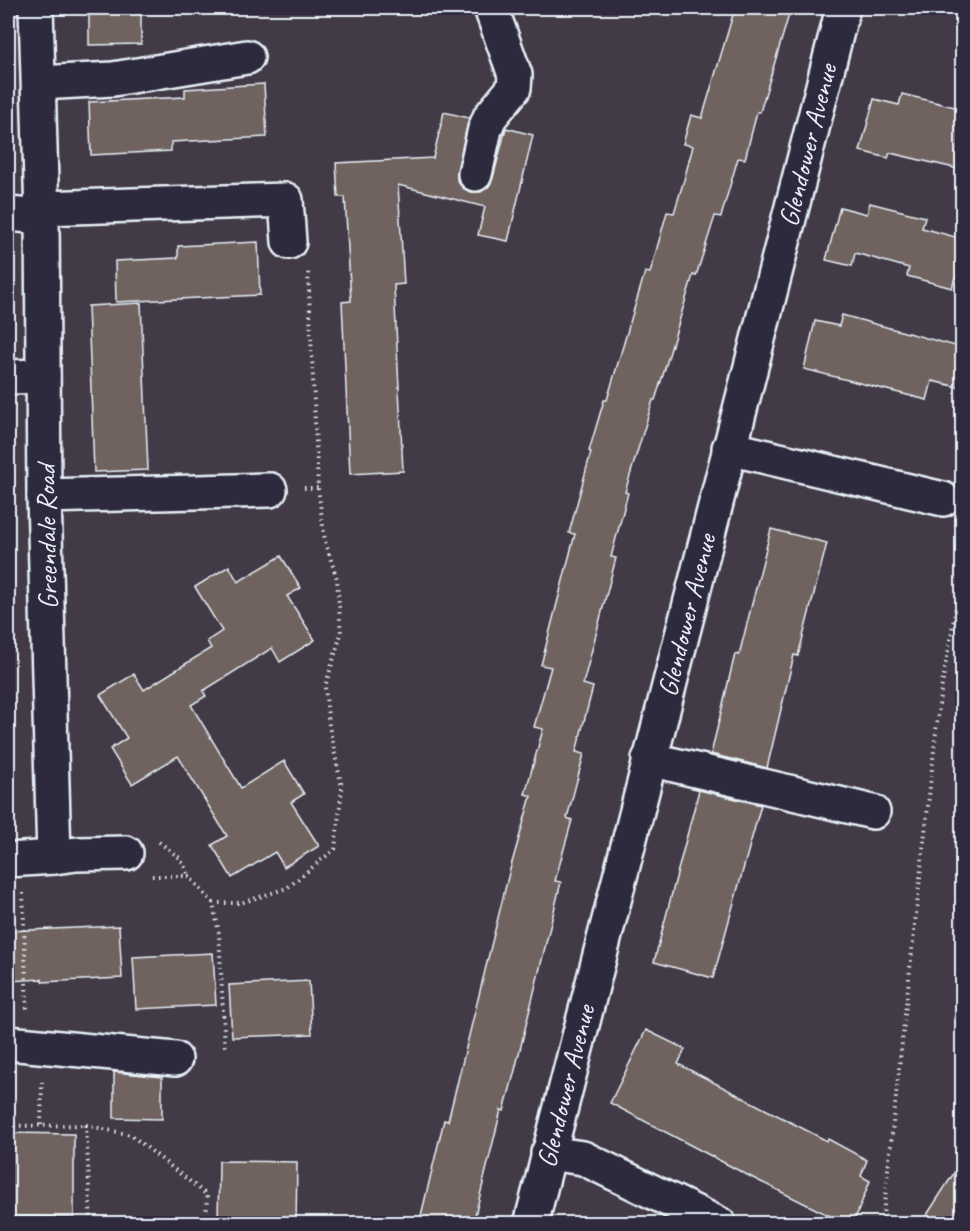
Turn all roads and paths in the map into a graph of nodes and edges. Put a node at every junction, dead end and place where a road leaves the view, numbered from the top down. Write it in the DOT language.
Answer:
graph roads {
  1 [pos="36,8"];
  2 [pos="491,8"];
  3 [pos="843,8"];
  4 [pos="247,57"];
  5 [pos="39,82"];
  6 [pos="475,174"];
  7 [pos="42,213"];
  8 [pos="8,214"];
  9 [pos="289,242"];
  10 [pos="43,376"];
  11 [pos="8,377"];
  12 [pos="729,448"];
  13 [pos="318,488"];
  14 [pos="270,490"];
  15 [pos="44,496"];
  16 [pos="943,499"];
  17 [pos="963,575"];
  18 [pos="649,759"];
  19 [pos="873,812"];
  20 [pos="54,857"];
  21 [pos="14,860"];
  22 [pos="137,865"];
  23 [pos="213,903"];
  24 [pos="26,1045"];
  25 [pos="225,1049"];
  26 [pos="175,1059"];
  27 [pos="41,1125"];
  28 [pos="86,1125"];
  29 [pos="8,1126"];
  30 [pos="548,1153"];
  31 [pos="91,1224"];
  32 [pos="206,1224"];
  33 [pos="531,1224"];
  34 [pos="719,1224"];
  35 [pos="882,1224"];
  1 -- 5 [label="street, Greendale Road"];
  2 -- 6 [label="street"];
  3 -- 12 [label="street, Glendower Avenue"];
  4 -- 5 [label="street"];
  5 -- 7 [label="street, Greendale Road"];
  7 -- 8 [label="street"];
  7 -- 9 [label="street"];
  7 -- 10 [label="street, Greendale Road"];
  9 -- 13 [label="path"];
  10 -- 11 [label="street"];
  10 -- 15 [label="street, Greendale Road"];
  12 -- 16 [label="street"];
  12 -- 18 [label="street, Glendower Avenue"];
  13 -- 14 [label="path"];
  13 -- 23 [label="path"];
  14 -- 15 [label="street"];
  15 -- 20 [label="street, Greendale Road"];
  17 -- 35 [label="path"];
  18 -- 19 [label="street"];
  18 -- 30 [label="street, Glendower Avenue"];
  20 -- 21 [label="street"];
  20 -- 22 [label="street"];
  21 -- 24 [label="path"];
  22 -- 23 [label="path"];
  23 -- 25 [label="path"];
  24 -- 26 [label="street"];
  24 -- 27 [label="path"];
  27 -- 28 [label="path"];
  27 -- 29 [label="path"];
  28 -- 31 [label="path"];
  28 -- 32 [label="path"];
  30 -- 33 [label="street, Glendower Avenue"];
  30 -- 34 [label="street"];
}
